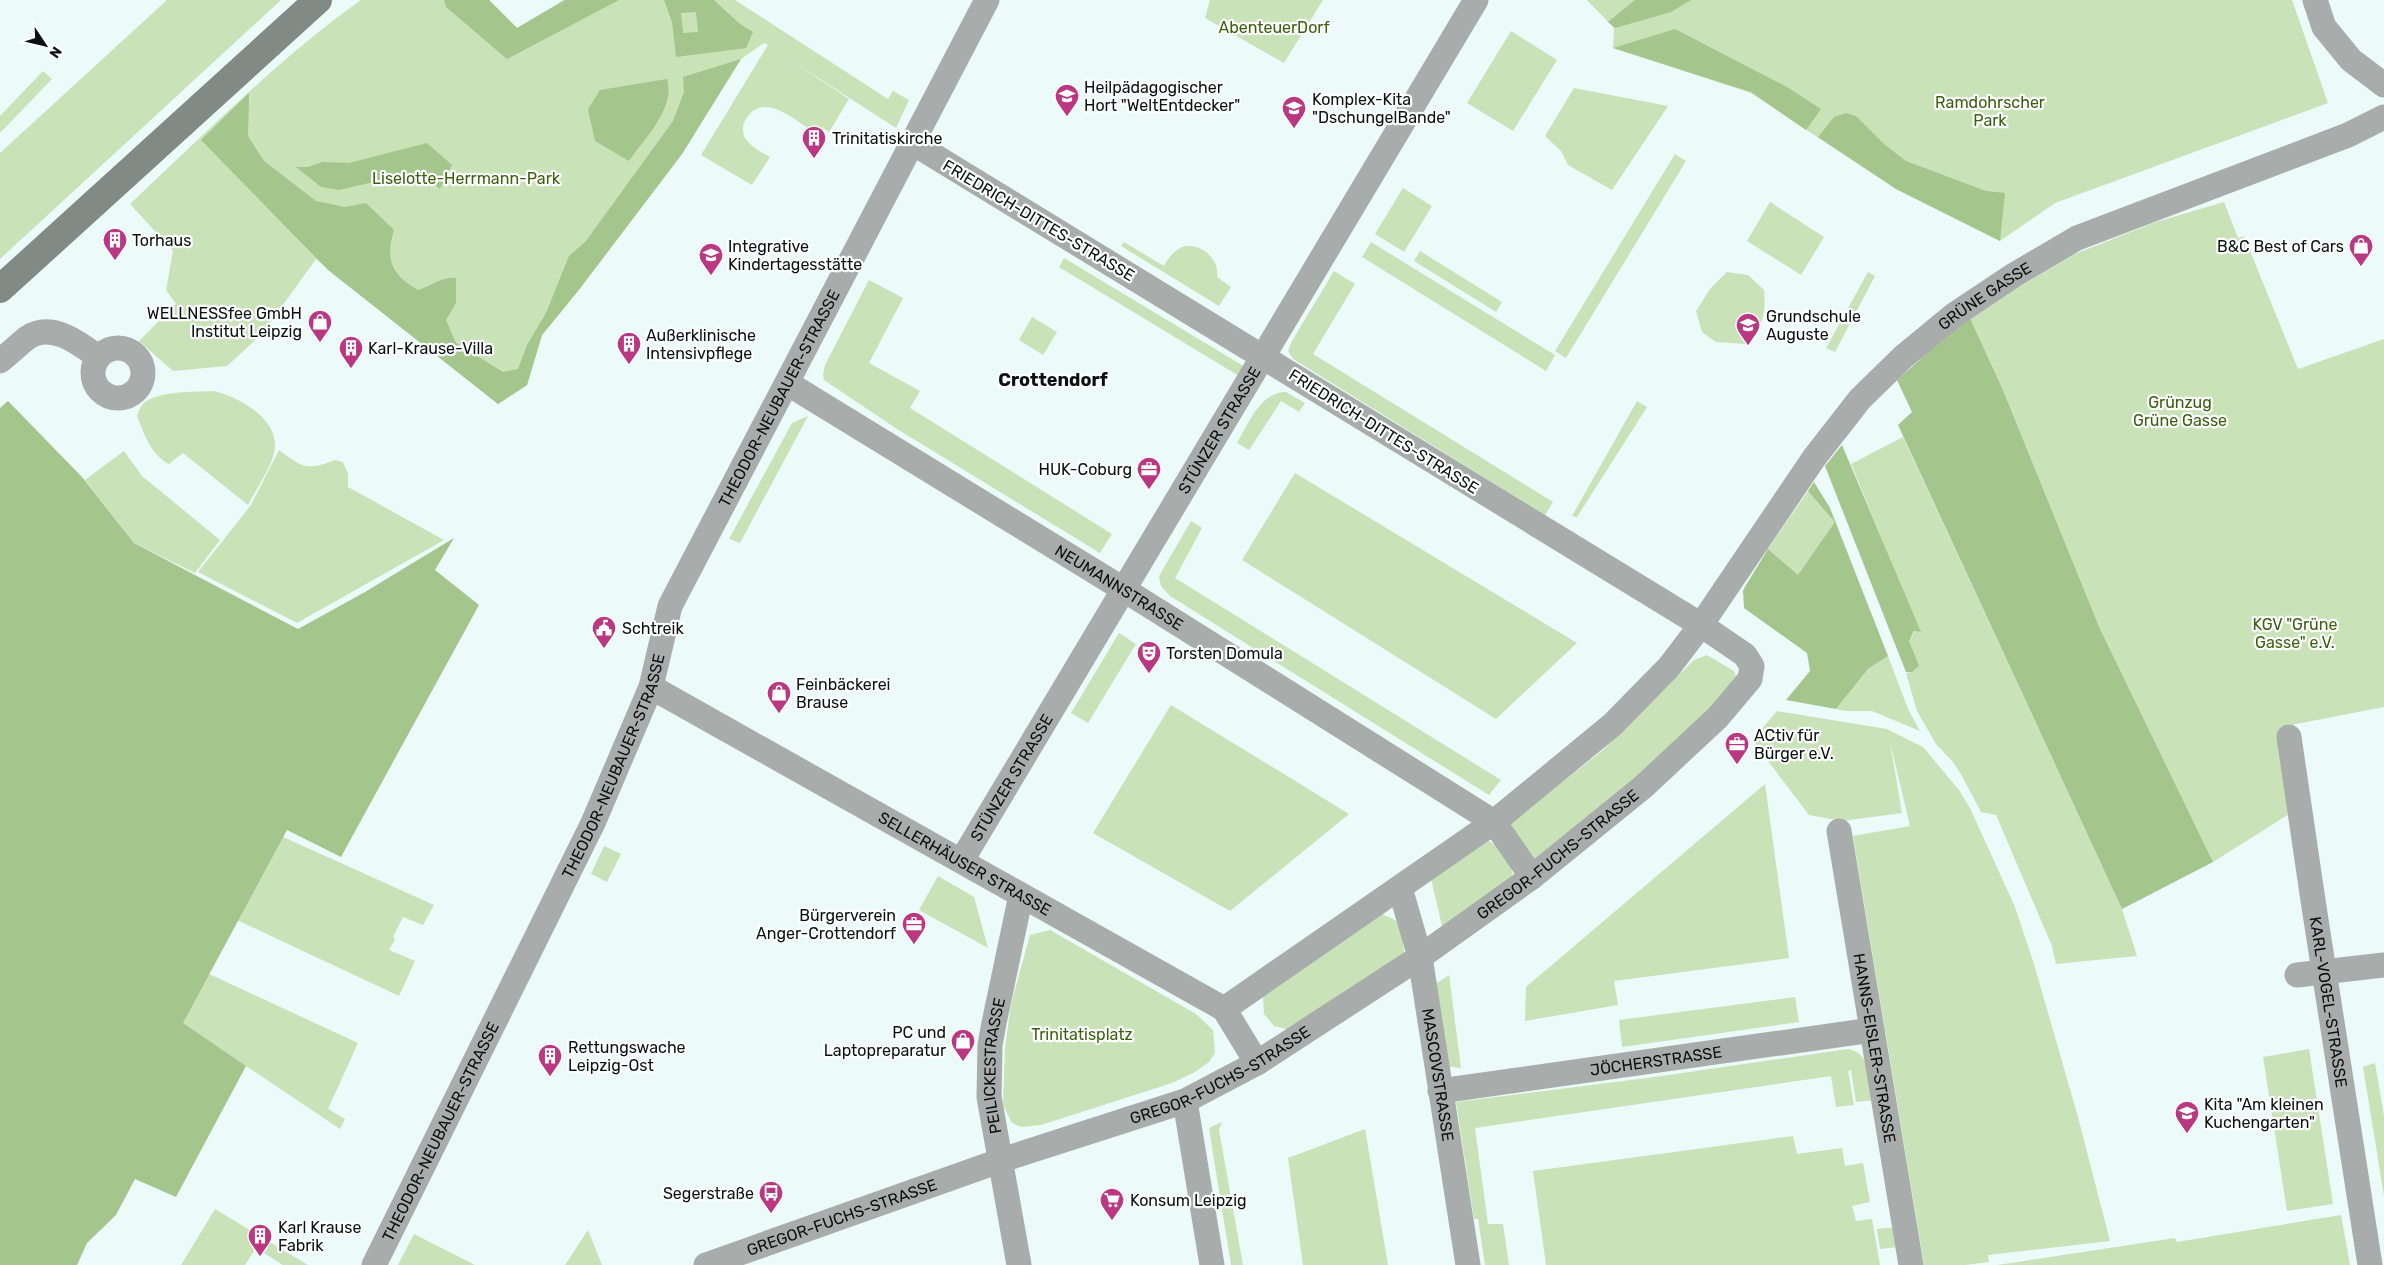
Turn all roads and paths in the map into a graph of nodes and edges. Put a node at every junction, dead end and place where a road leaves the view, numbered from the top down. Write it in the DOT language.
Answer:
graph roads {
  1 [pos="318,0"];
  2 [pos="987,0"];
  3 [pos="1476,0"];
  4 [pos="2315,0"];
  5 [pos="2384,85"];
  6 [pos="2384,117"];
  7 [pos="913,143"];
  8 [pos="0,289"];
  9 [pos="1263,356"];
  10 [pos="98,357"];
  11 [pos="0,361"];
  12 [pos="787,383"];
  13 [pos="1123,589"];
  14 [pos="1701,625"];
  15 [pos="651,687"];
  16 [pos="2289,737"];
  17 [pos="1494,822"];
  18 [pos="1839,831"];
  19 [pos="962,860"];
  20 [pos="1532,877"];
  21 [pos="1400,888"];
  22 [pos="1021,895"];
  23 [pos="1420,957"];
  24 [pos="2384,965"];
  25 [pos="2324,972"];
  26 [pos="2297,976"];
  27 [pos="1224,1009"];
  28 [pos="1872,1030"];
  29 [pos="1257,1063"];
  30 [pos="1440,1092"];
  31 [pos="1185,1101"];
  32 [pos="1002,1160"];
  33 [pos="374,1265"];
  34 [pos="708,1265"];
  35 [pos="1019,1265"];
  36 [pos="1212,1265"];
  37 [pos="1468,1265"];
  38 [pos="1911,1265"];
  39 [pos="2370,1265"];
  1 -- 8 [label="street"];
  2 -- 7 [label="street, THEODOR-NEUBAUER-STRASSE"];
  3 -- 9 [label="street, STÜNZER STRASSE"];
  4 -- 5 [label="street"];
  6 -- 14 [label="street, GRÜNE GASSE"];
  7 -- 9 [label="street, FRIEDRICH-DITTES-STRASSE"];
  7 -- 12 [label="street, THEODOR-NEUBAUER-STRASSE"];
  9 -- 13 [label="street, STÜNZER STRASSE"];
  9 -- 14 [label="street, FRIEDRICH-DITTES-STRASSE"];
  10 -- 11 [label="street"];
  12 -- 13 [label="street, NEUMANNSTRASSE"];
  12 -- 15 [label="street, THEODOR-NEUBAUER-STRASSE"];
  13 -- 17 [label="street, NEUMANNSTRASSE"];
  13 -- 19 [label="street, STÜNZER STRASSE"];
  14 -- 17 [label="street"];
  14 -- 20 [label="street, GREGOR-FUCHS-STRASSE"];
  15 -- 19 [label="street, SELLERHÄUSER STRASSE"];
  15 -- 33 [label="street, THEODOR-NEUBAUER-STRASSE"];
  16 -- 25 [label="street, KARL-VOGEL-STRASSE"];
  17 -- 20 [label="street, NEUMANNSTRASSE"];
  17 -- 21 [label="street"];
  18 -- 28 [label="street, HANNS-EISLER-STRASSE"];
  19 -- 22 [label="street, SELLERHÄUSER STRASSE"];
  20 -- 23 [label="street, GREGOR-FUCHS-STRASSE"];
  21 -- 23 [label="street, MASCOVSTRASSE"];
  21 -- 27 [label="street"];
  22 -- 27 [label="street, SELLERHÄUSER STRASSE"];
  22 -- 32 [label="street, PEILICKESTRASSE"];
  23 -- 29 [label="street, GREGOR-FUCHS-STRASSE"];
  23 -- 30 [label="street, MASCOVSTRASSE"];
  24 -- 25 [label="street"];
  25 -- 26 [label="street"];
  25 -- 39 [label="street, KARL-VOGEL-STRASSE"];
  27 -- 29 [label="street, SELLERHÄUSER STRASSE"];
  28 -- 30 [label="street, JÖCHERSTRASSE"];
  28 -- 38 [label="street, HANNS-EISLER-STRASSE"];
  29 -- 31 [label="street, GREGOR-FUCHS-STRASSE"];
  30 -- 37 [label="street, MASCOVSTRASSE"];
  31 -- 32 [label="street, GREGOR-FUCHS-STRASSE"];
  31 -- 36 [label="street"];
  32 -- 34 [label="street, GREGOR-FUCHS-STRASSE"];
  32 -- 35 [label="street, PEILICKESTRASSE"];
}
